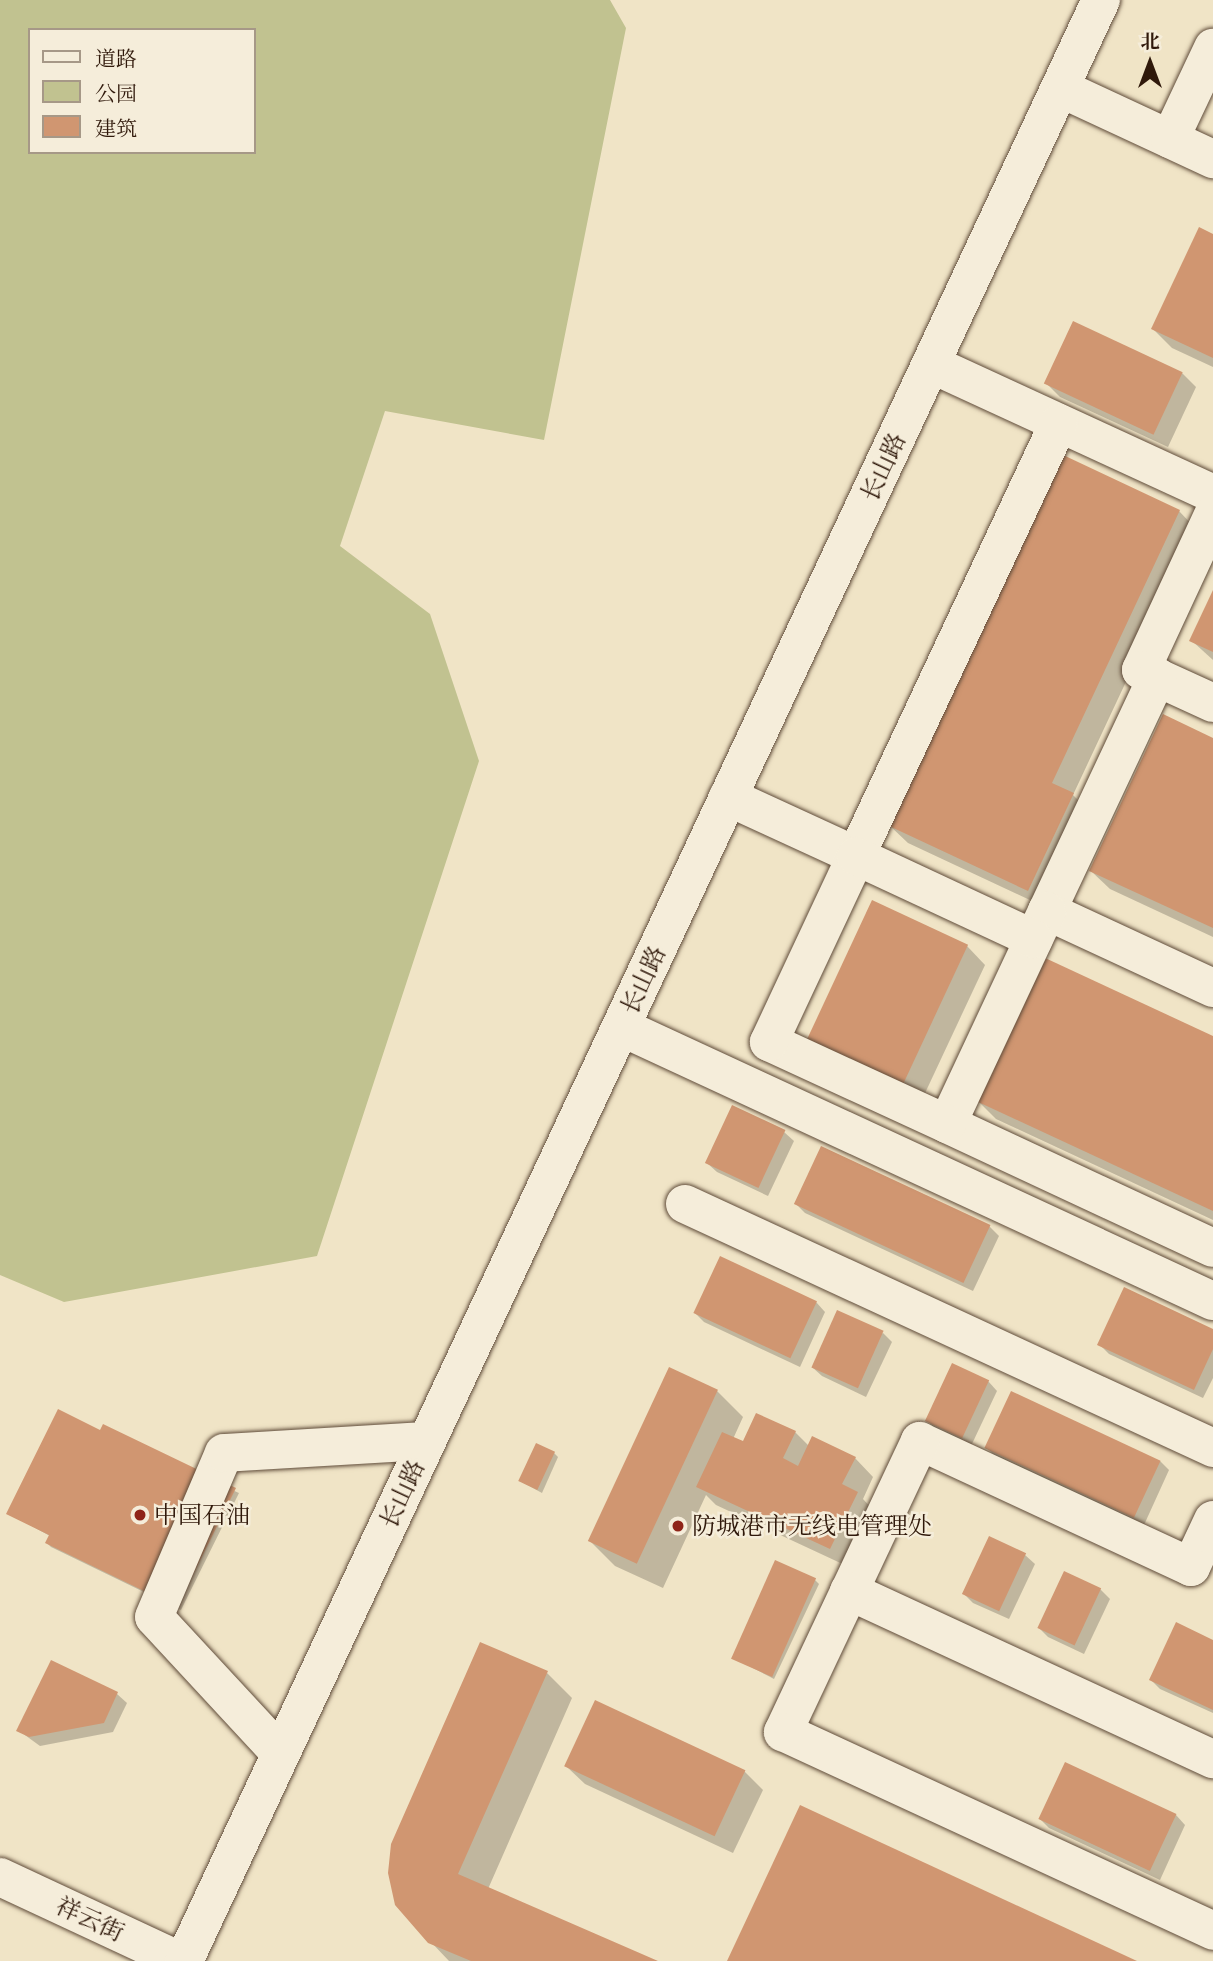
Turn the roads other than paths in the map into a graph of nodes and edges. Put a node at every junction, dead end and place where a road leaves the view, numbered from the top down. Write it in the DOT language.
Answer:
graph roads {
  1 [pos="1101,0"];
  2 [pos="1213,48"];
  3 [pos="1060,88"];
  4 [pos="1171,139"];
  5 [pos="1213,159"];
  6 [pos="931,364"];
  7 [pos="1059,423"];
  8 [pos="1213,494"];
  9 [pos="1213,515"];
  10 [pos="1157,677"];
  11 [pos="1213,703"];
  12 [pos="728,797"];
  13 [pos="856,856"];
  14 [pos="1041,925"];
  15 [pos="1213,988"];
  16 [pos="621,1027"];
  17 [pos="947,1124"];
  18 [pos="685,1204"];
  19 [pos="1213,1248"];
  20 [pos="1213,1301"];
  21 [pos="427,1441"];
  22 [pos="1213,1448"];
  23 [pos="1213,1520"];
  24 [pos="849,1591"];
  25 [pos="281,1753"];
  26 [pos="1213,1759"];
  27 [pos="0,1877"];
  28 [pos="1213,1931"];
  29 [pos="182,1961"];
  1 -- 3 [label="street, 长山路"];
  2 -- 4 [label="street"];
  3 -- 4 [label="street"];
  3 -- 6 [label="street, 长山路"];
  4 -- 5 [label="street"];
  6 -- 7 [label="street"];
  6 -- 12 [label="street, 长山路"];
  7 -- 8 [label="street"];
  7 -- 13 [label="street"];
  9 -- 10 [label="street"];
  10 -- 11 [label="street"];
  10 -- 14 [label="street"];
  12 -- 13 [label="street"];
  12 -- 16 [label="street, 长山路"];
  13 -- 14 [label="street"];
  13 -- 17 [label="street"];
  14 -- 15 [label="street"];
  14 -- 17 [label="street"];
  16 -- 20 [label="street"];
  16 -- 21 [label="street, 长山路"];
  17 -- 19 [label="street"];
  18 -- 22 [label="street"];
  21 -- 25 [label="street, 长山路"];
  21 -- 25 [label="street"];
  23 -- 24 [label="street"];
  24 -- 26 [label="street"];
  24 -- 28 [label="street"];
  25 -- 29 [label="street, 长山路"];
  27 -- 29 [label="street, 祥云街"];
}
